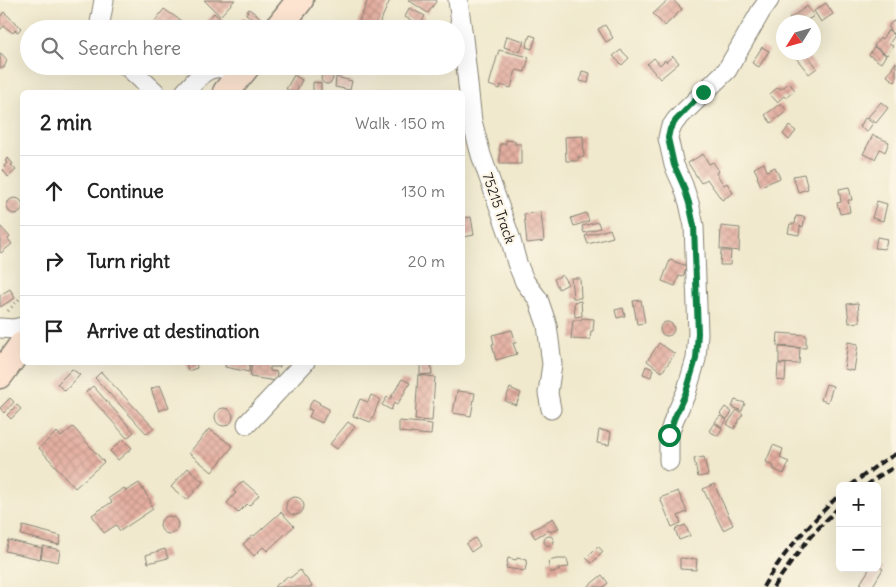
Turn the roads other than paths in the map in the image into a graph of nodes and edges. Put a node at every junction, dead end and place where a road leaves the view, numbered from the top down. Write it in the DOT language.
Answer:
graph roads {
  1 [pos="104,0"];
  2 [pos="300,0"];
  3 [pos="458,0"];
  4 [pos="765,5"];
  5 [pos="101,20"];
  6 [pos="284,20"];
  7 [pos="461,20"];
  8 [pos="465,48"];
  9 [pos="137,75"];
  10 [pos="201,75"];
  11 [pos="153,90"];
  12 [pos="187,90"];
  13 [pos="4,320"];
  14 [pos="20,328"];
  15 [pos="20,348"];
  16 [pos="302,365"];
  17 [pos="0,375"];
  18 [pos="551,409"];
  19 [pos="247,424"];
  20 [pos="669,461"];
  1 -- 5 [label="street"];
  2 -- 6 [label="street"];
  3 -- 7 [label="street, 75215 Track"];
  4 -- 20 [label="street"];
  8 -- 18 [label="street, 75215 Track"];
  9 -- 11 [label="street"];
  10 -- 12 [label="street"];
  13 -- 14 [label="street"];
  15 -- 17 [label="street"];
  16 -- 19 [label="street"];
}
